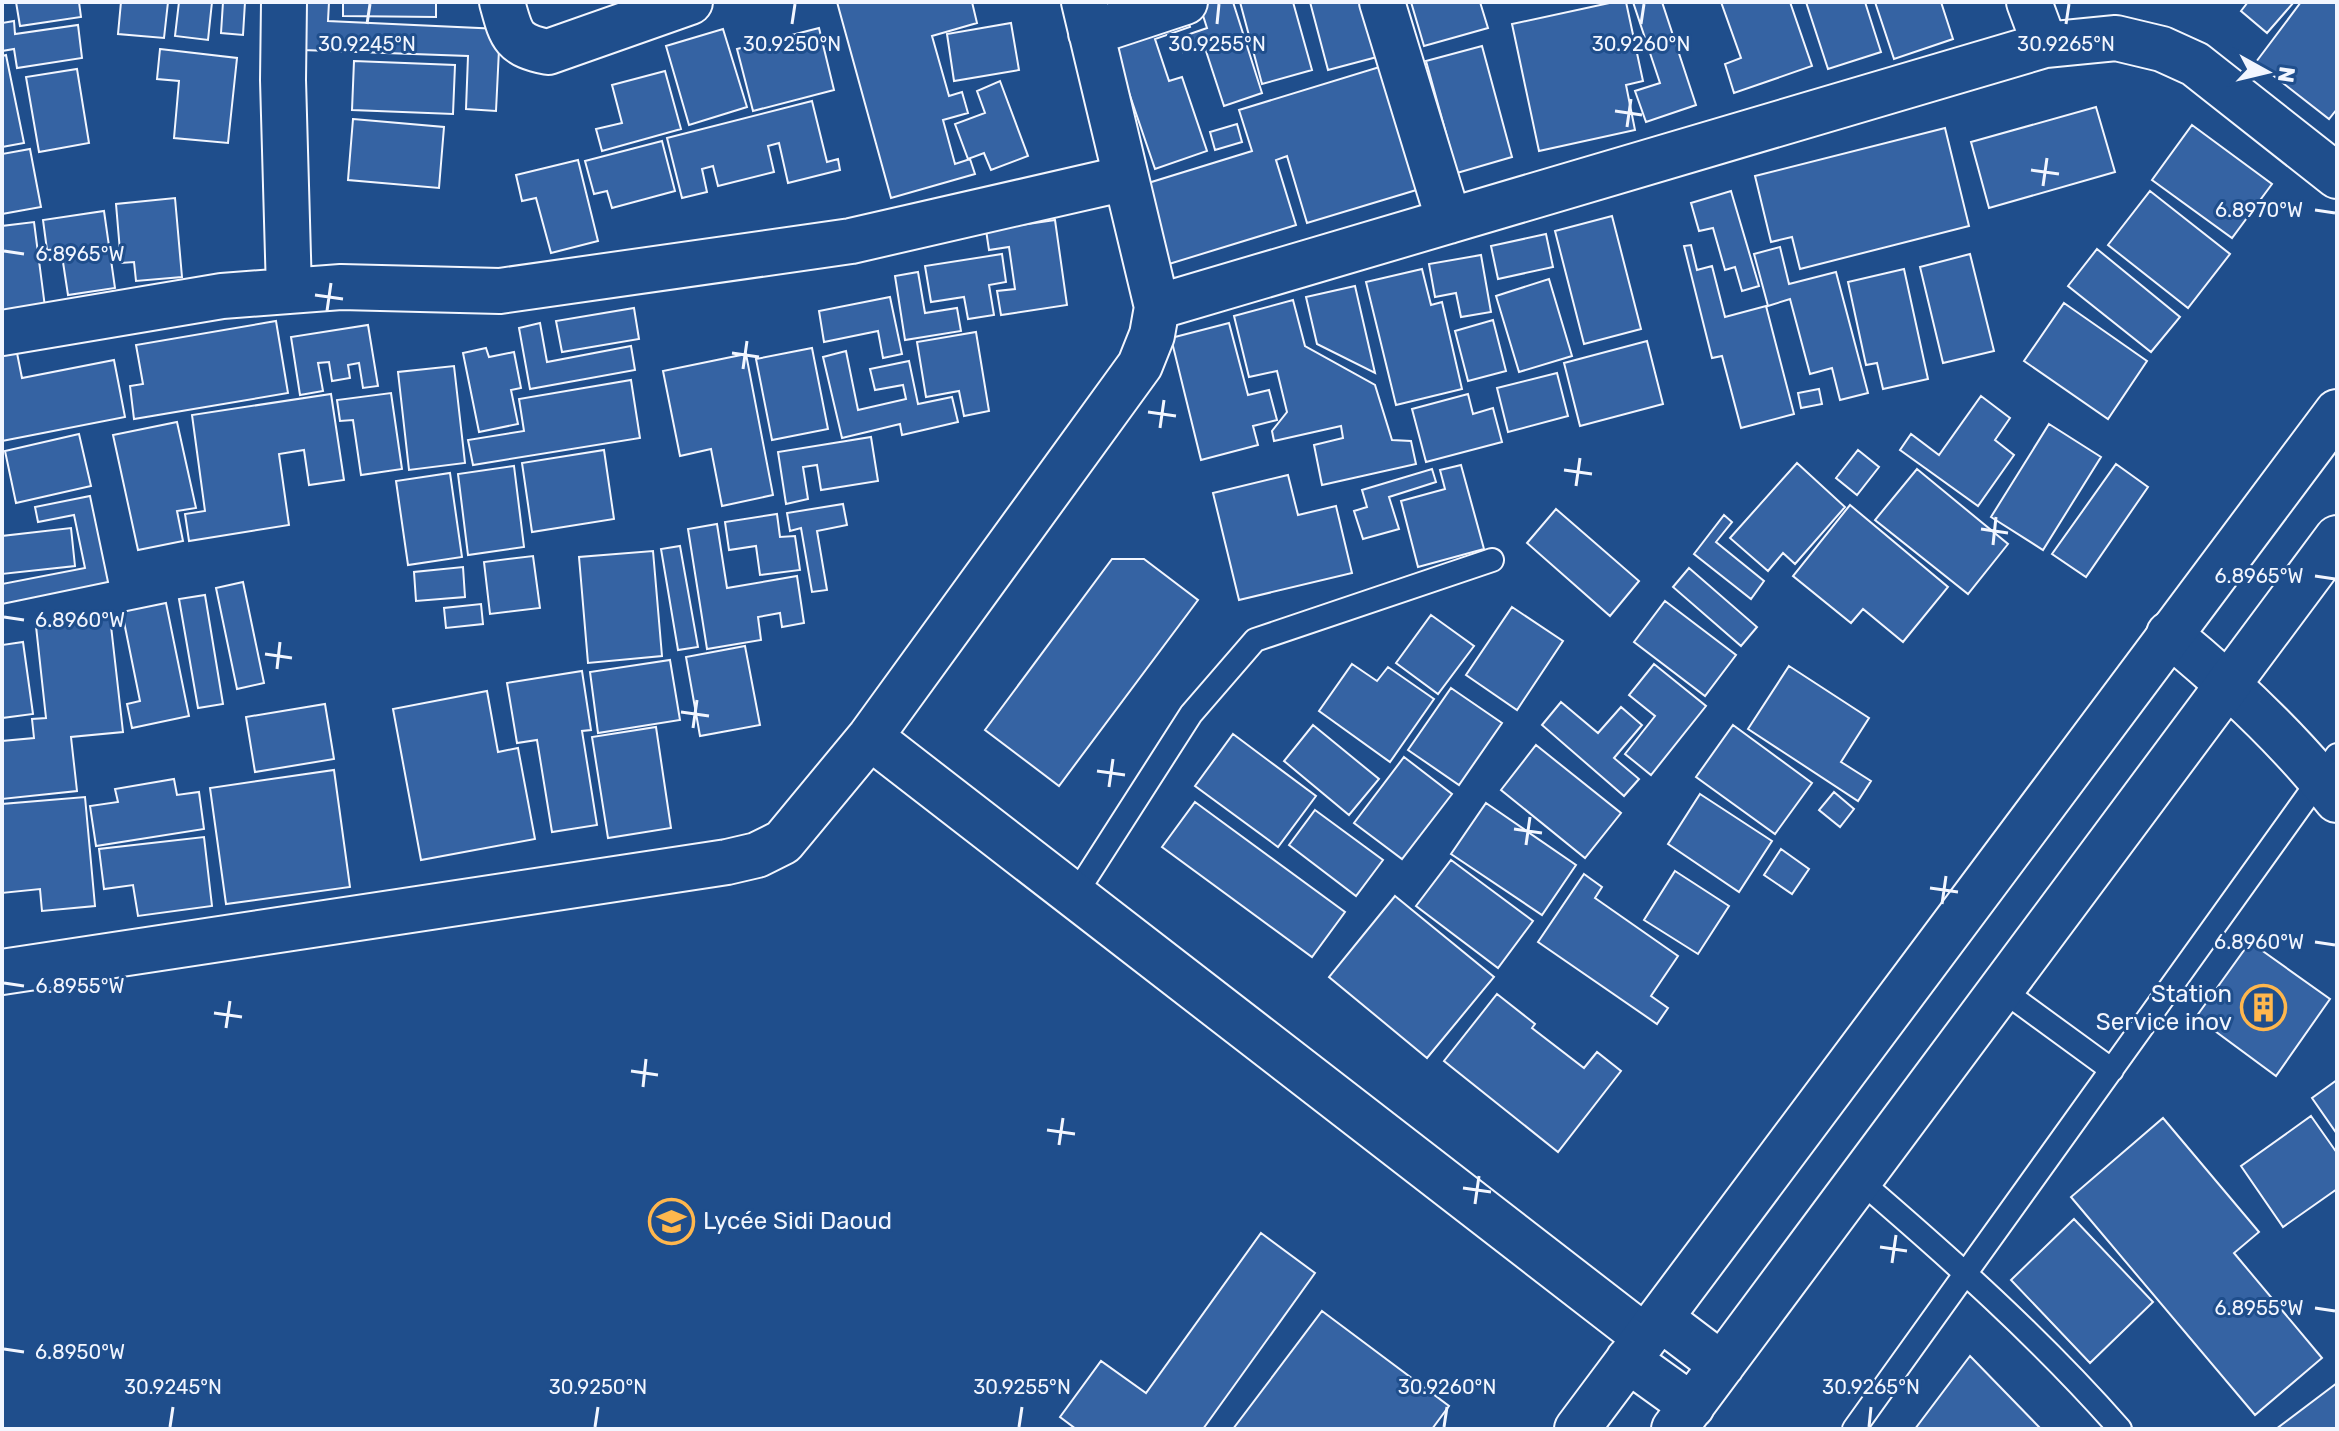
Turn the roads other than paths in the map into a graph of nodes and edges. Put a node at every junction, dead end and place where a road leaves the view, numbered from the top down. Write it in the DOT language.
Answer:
graph roads {
  1 [pos="284,2"];
  2 [pos="502,2"];
  3 [pos="690,2"];
  4 [pos="1185,2"];
  5 [pos="1382,2"];
  6 [pos="2029,2"];
  7 [pos="1088,17"];
  8 [pos="2045,45"];
  9 [pos="2337,176"];
  10 [pos="1126,178"];
  11 [pos="1449,221"];
  12 [pos="289,291"];
  13 [pos="1157,307"];
  14 [pos="2,333"];
  15 [pos="2337,412"];
  16 [pos="2337,538"];
  17 [pos="1492,560"];
  18 [pos="2169,634"];
  19 [pos="2228,682"];
  20 [pos="870,737"];
  21 [pos="2331,778"];
  22 [pos="1075,895"];
  23 [pos="2,972"];
  24 [pos="2001,989"];
  25 [pos="2112,1070"];
  26 [pos="1858,1179"];
  27 [pos="1966,1272"];
  28 [pos="1644,1339"];
  29 [pos="1722,1365"];
  30 [pos="1683,1417"];
  31 [pos="1577,1429"];
  32 [pos="1854,1429"];
  33 [pos="2120,1429"];
  1 -- 12 [label="street"];
  2 -- 3 [label="street"];
  4 -- 7 [label="street"];
  5 -- 11 [label="street"];
  6 -- 8 [label="street"];
  7 -- 10 [label="street"];
  8 -- 9 [label="street"];
  8 -- 11 [label="street"];
  10 -- 12 [label="street"];
  10 -- 13 [label="street"];
  11 -- 13 [label="street"];
  12 -- 14 [label="street"];
  13 -- 20 [label="street"];
  15 -- 18 [label="street"];
  16 -- 19 [label="street"];
  17 -- 22 [label="lane"];
  18 -- 19 [label="street"];
  18 -- 28 [label="street"];
  19 -- 21 [label="street"];
  19 -- 24 [label="street"];
  20 -- 22 [label="street"];
  20 -- 23 [label="street"];
  21 -- 25 [label="lane"];
  22 -- 28 [label="street"];
  24 -- 25 [label="lane"];
  24 -- 26 [label="street"];
  25 -- 27 [label="lane"];
  26 -- 27 [label="lane"];
  26 -- 29 [label="street"];
  27 -- 32 [label="lane"];
  27 -- 33 [label="lane"];
  28 -- 29 [label="street"];
  28 -- 30 [label="street"];
  28 -- 31 [label="street"];
  29 -- 30 [label="street"];
}
